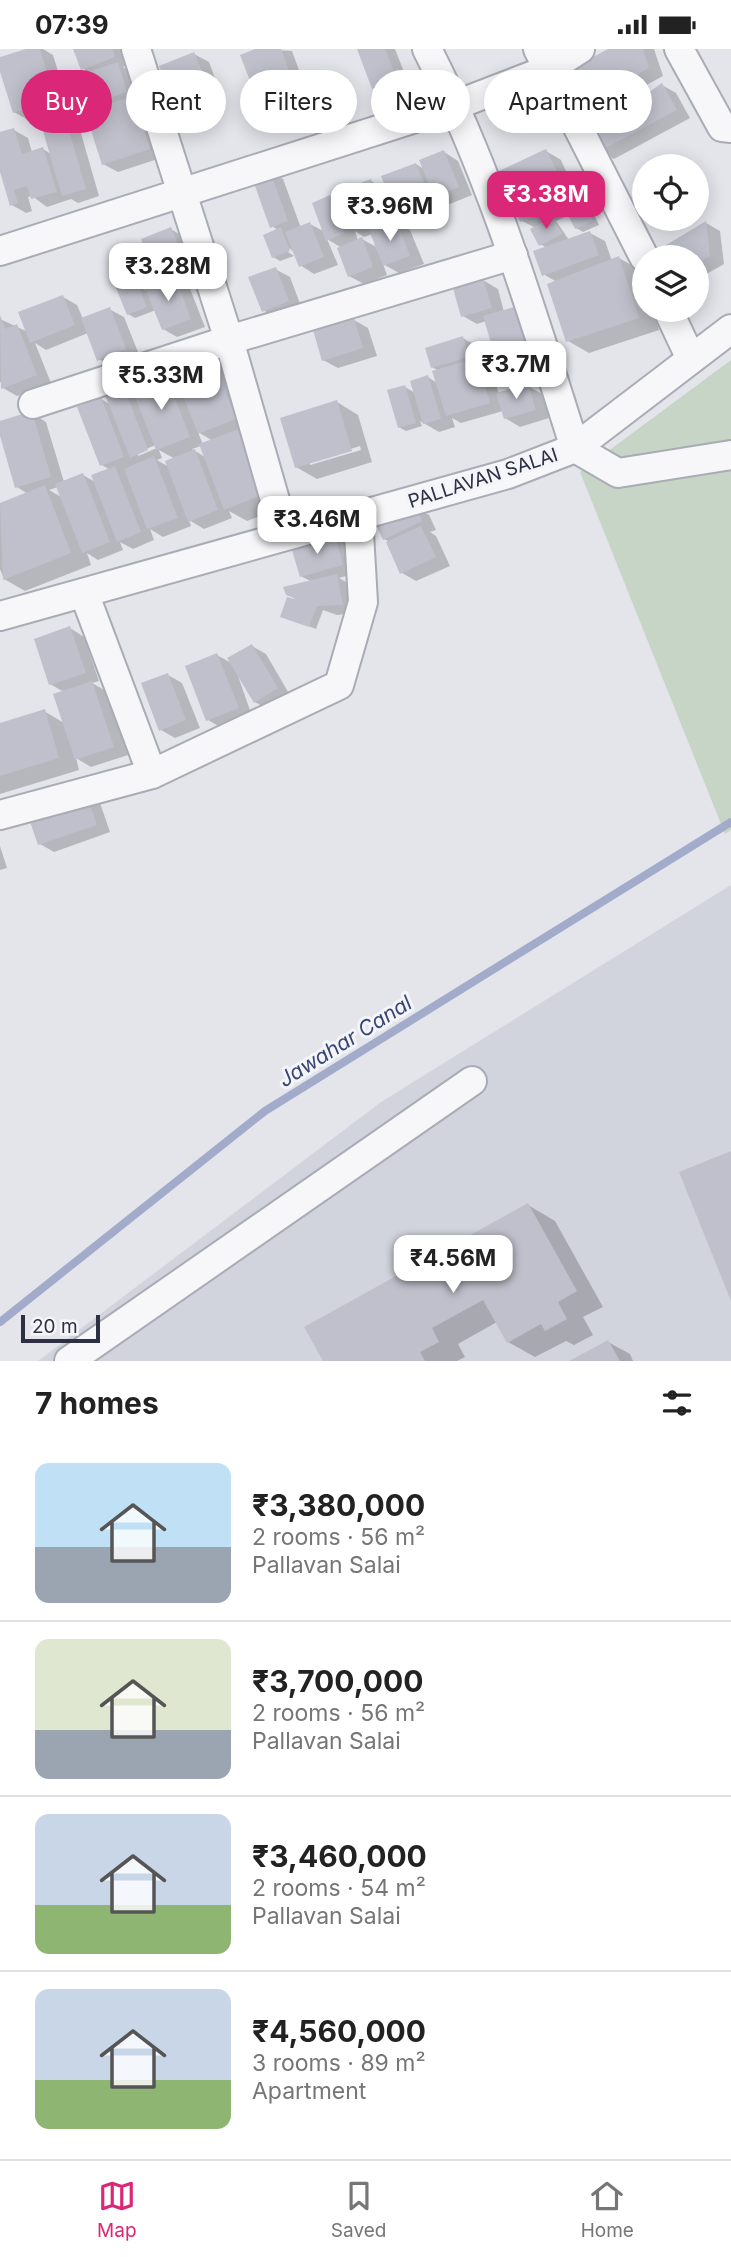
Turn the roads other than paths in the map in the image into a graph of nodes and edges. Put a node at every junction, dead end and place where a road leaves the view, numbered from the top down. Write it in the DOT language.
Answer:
graph roads {
  1 [pos="136,49"];
  2 [pos="427,49"];
  3 [pos="580,49"];
  4 [pos="680,49"];
  5 [pos="542,59"];
  6 [pos="438,70"];
  7 [pos="470,98"];
  8 [pos="731,128"];
  9 [pos="371,132"];
  10 [pos="467,133"];
  11 [pos="183,192"];
  12 [pos="638,245"];
  13 [pos="0,251"];
  14 [pos="513,255"];
  15 [pos="674,322"];
  16 [pos="731,329"];
  17 [pos="229,339"];
  18 [pos="691,359"];
  19 [pos="33,404"];
  20 [pos="575,448"];
  21 [pos="731,455"];
  22 [pos="358,516"];
  23 [pos="285,535"];
  24 [pos="84,593"];
  25 [pos="0,616"];
  26 [pos="152,774"];
  27 [pos="0,815"];
  28 [pos="472,1081"];
  29 [pos="69,1361"];
  1 -- 11 [label="street"];
  2 -- 6 [label="street"];
  3 -- 5 [label="street"];
  4 -- 8 [label="street"];
  5 -- 7 [label="street"];
  5 -- 12 [label="street"];
  9 -- 11 [label="street"];
  10 -- 14 [label="street"];
  11 -- 13 [label="street"];
  11 -- 17 [label="street"];
  14 -- 17 [label="street"];
  14 -- 20 [label="street"];
  15 -- 18 [label="street"];
  16 -- 18 [label="street, PALLAVAN SALAI"];
  17 -- 19 [label="street"];
  17 -- 23 [label="street"];
  18 -- 20 [label="street, PALLAVAN SALAI"];
  20 -- 21 [label="street"];
  20 -- 22 [label="street, PALLAVAN SALAI"];
  22 -- 23 [label="street, PALLAVAN SALAI"];
  22 -- 26 [label="street"];
  23 -- 24 [label="street, PALLAVAN SALAI"];
  24 -- 25 [label="street, PALLAVAN SALAI"];
  24 -- 26 [label="street"];
  26 -- 27 [label="street"];
  28 -- 29 [label="street"];
}
